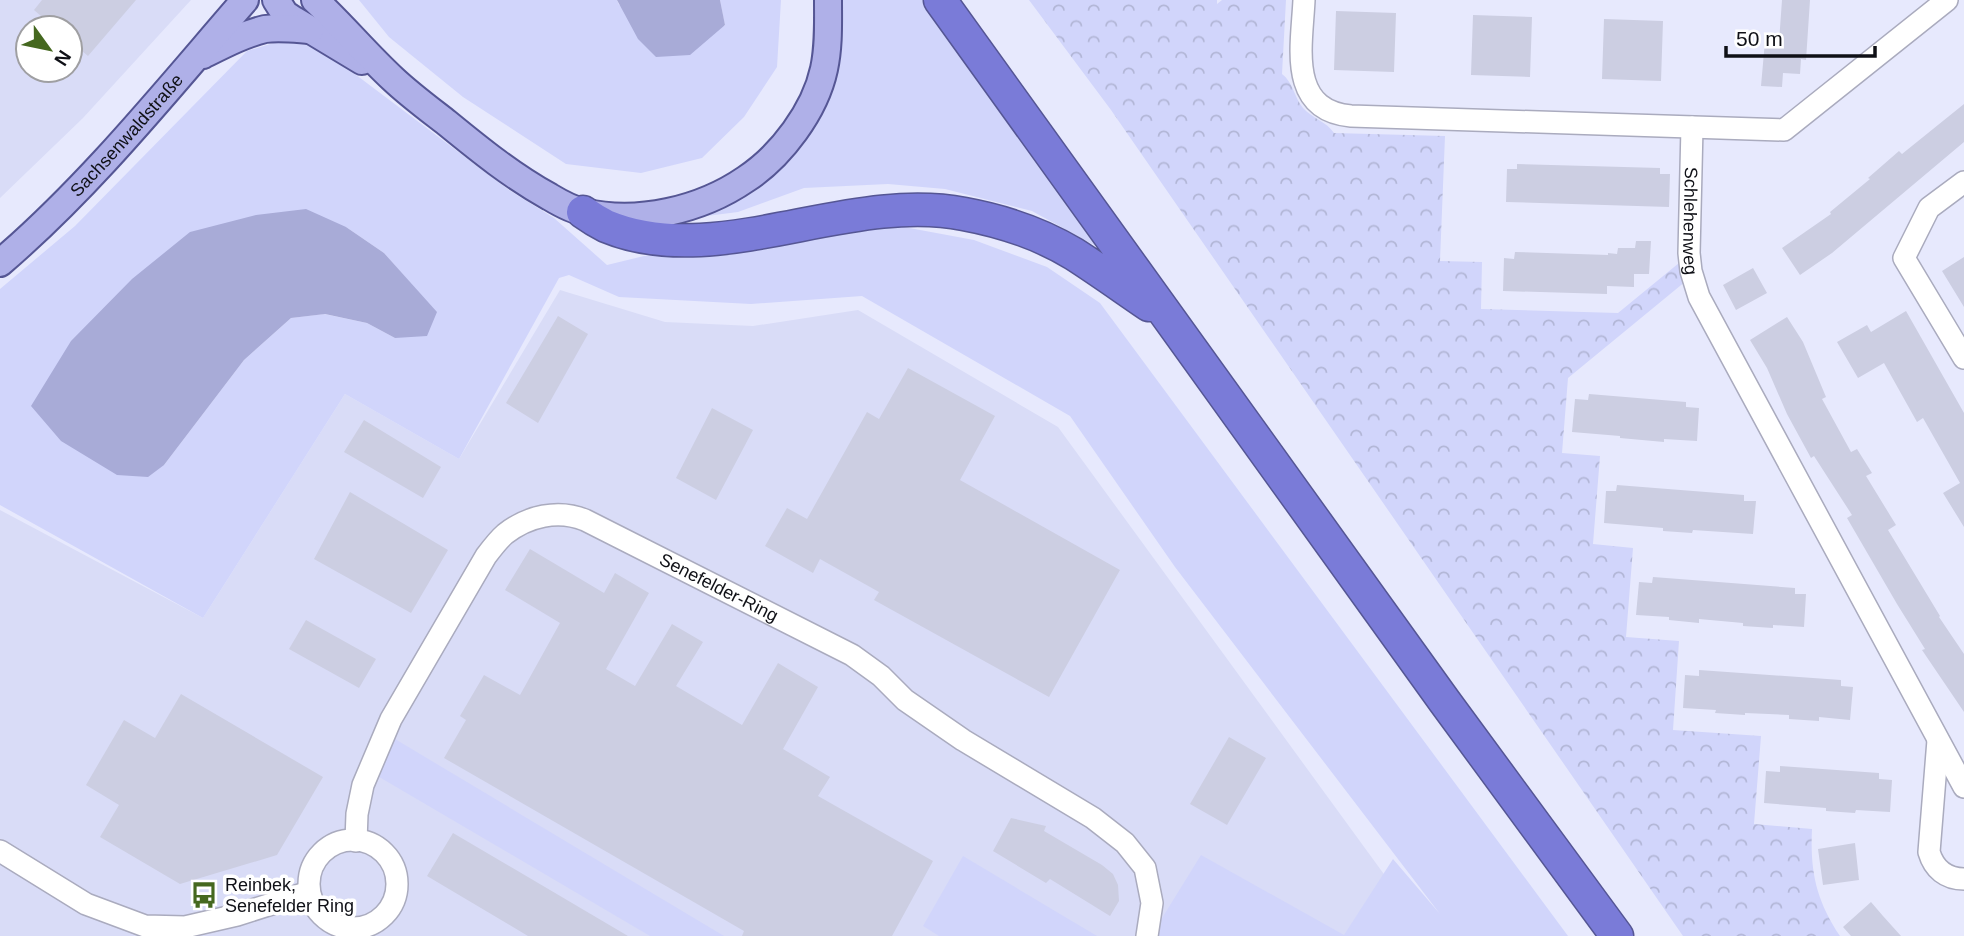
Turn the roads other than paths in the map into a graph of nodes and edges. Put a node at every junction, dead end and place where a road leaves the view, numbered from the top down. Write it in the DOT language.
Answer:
graph roads {
  1 [pos="244,0"];
  2 [pos="276,0"];
  3 [pos="314,0"];
  4 [pos="828,0"];
  5 [pos="940,0"];
  6 [pos="1304,0"];
  7 [pos="1947,0"];
  8 [pos="310,30"];
  9 [pos="192,61"];
  10 [pos="394,80"];
  11 [pos="1692,127"];
  12 [pos="1964,182"];
  13 [pos="583,212"];
  14 [pos="0,263"];
  15 [pos="1168,318"];
  16 [pos="1964,358"];
  17 [pos="1938,740"];
  18 [pos="1964,787"];
  19 [pos="356,841"];
  20 [pos="0,851"];
  21 [pos="1964,879"];
  22 [pos="309,892"];
  23 [pos="372,930"];
  24 [pos="1147,936"];
  25 [pos="1617,936"];
  1 -- 9 [label="main road, Sachsenwaldstraße"];
  2 -- 8 [label="main road"];
  3 -- 10 [label="main road"];
  4 -- 13 [label="main road"];
  5 -- 15 [label="highway"];
  6 -- 11 [label="street"];
  7 -- 11 [label="street"];
  8 -- 9 [label="main road"];
  8 -- 10 [label="main road"];
  9 -- 14 [label="main road, Sachsenwaldstraße"];
  10 -- 13 [label="main road"];
  11 -- 17 [label="street, Schlehenweg"];
  12 -- 16 [label="street"];
  13 -- 15 [label="highway"];
  15 -- 25 [label="highway"];
  17 -- 18 [label="street, Schlehenweg"];
  17 -- 21 [label="street"];
  19 -- 22 [label="street"];
  19 -- 23 [label="street"];
  19 -- 24 [label="street, Senefelder-Ring"];
  20 -- 22 [label="street"];
  22 -- 23 [label="street"];
}
